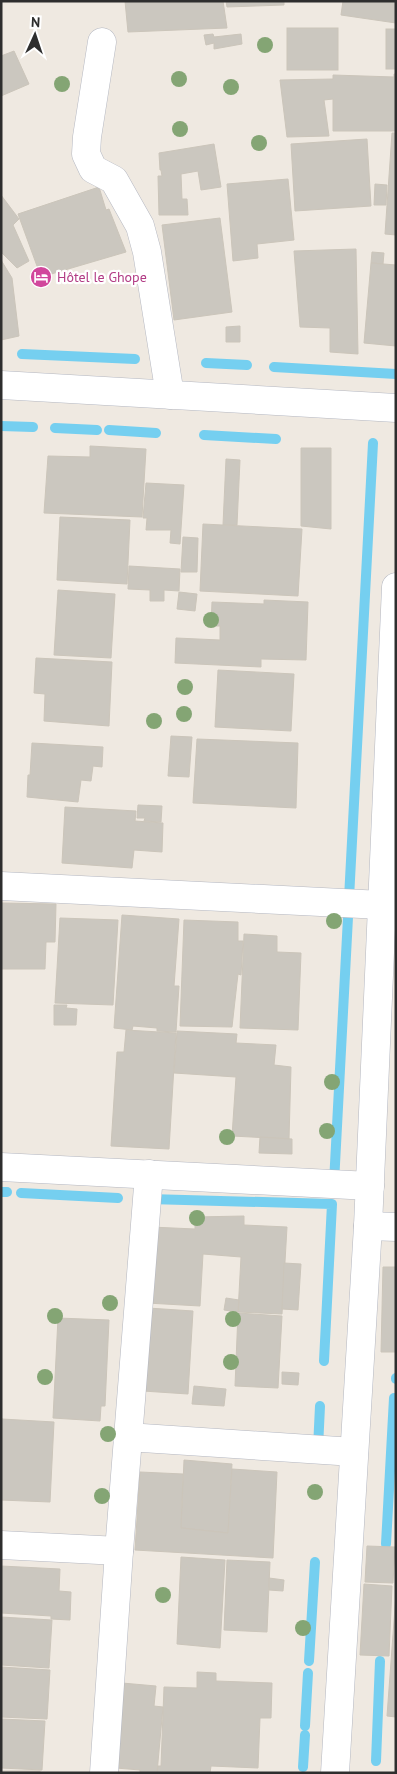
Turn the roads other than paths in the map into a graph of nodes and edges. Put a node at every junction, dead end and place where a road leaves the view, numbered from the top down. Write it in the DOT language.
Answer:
graph roads {
  1 [pos="102,42"];
  2 [pos="1,385"];
  3 [pos="170,395"];
  4 [pos="396,408"];
  5 [pos="396,587"];
  6 [pos="1,886"];
  7 [pos="387,890"];
  8 [pos="1,1167"];
  9 [pos="149,1174"];
  10 [pos="370,1186"];
  11 [pos="368,1226"];
  12 [pos="396,1227"];
  13 [pos="127,1438"];
  14 [pos="354,1452"];
  15 [pos="1,1545"];
  16 [pos="119,1551"];
  17 [pos="104,1773"];
  18 [pos="335,1773"];
  1 -- 3 [label="street"];
  2 -- 3 [label="street"];
  3 -- 4 [label="street"];
  5 -- 7 [label="street"];
  6 -- 7 [label="street"];
  7 -- 10 [label="street"];
  8 -- 9 [label="street"];
  9 -- 10 [label="street"];
  9 -- 13 [label="street"];
  10 -- 11 [label="street"];
  11 -- 12 [label="street"];
  11 -- 14 [label="street"];
  13 -- 14 [label="street"];
  13 -- 16 [label="street"];
  14 -- 18 [label="street"];
  15 -- 16 [label="street"];
  16 -- 17 [label="street"];
}
